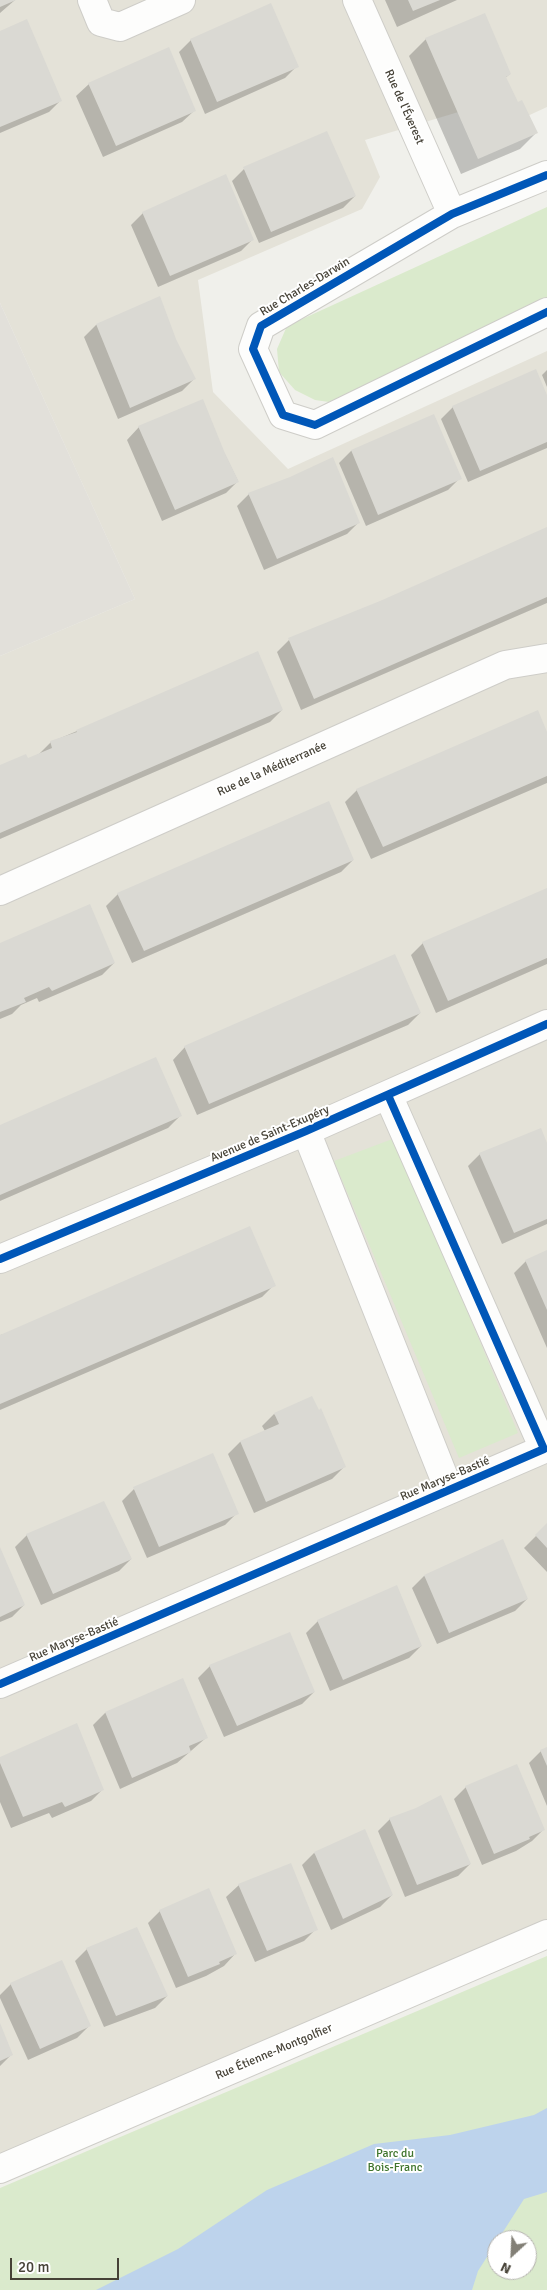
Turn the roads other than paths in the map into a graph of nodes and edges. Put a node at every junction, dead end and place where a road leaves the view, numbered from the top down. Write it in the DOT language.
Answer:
graph roads {
  1 [pos="92,0"];
  2 [pos="181,0"];
  3 [pos="356,0"];
  4 [pos="547,175"];
  5 [pos="452,214"];
  6 [pos="547,312"];
  7 [pos="547,658"];
  8 [pos="0,891"];
  9 [pos="547,1024"];
  10 [pos="388,1095"];
  11 [pos="306,1132"];
  12 [pos="0,1259"];
  13 [pos="449,1490"];
  14 [pos="0,1684"];
  15 [pos="547,1934"];
  16 [pos="0,2170"];
  1 -- 2 [label="street"];
  3 -- 5 [label="street, Rue de l'Éverest"];
  4 -- 5 [label="street, Rue Charles-Darwin"];
  5 -- 6 [label="street, Rue Charles-Darwin"];
  7 -- 8 [label="street, Rue de la Méditerranée"];
  9 -- 10 [label="street, Avenue de Saint-Exupéry"];
  10 -- 11 [label="street, Avenue de Saint-Exupéry"];
  10 -- 13 [label="street, Rue Maryse-Bastié"];
  11 -- 12 [label="street, Avenue de Saint-Exupéry"];
  11 -- 13 [label="street, Rue Maryse-Bastié"];
  13 -- 14 [label="street, Rue Maryse-Bastié"];
  15 -- 16 [label="street, Rue Étienne-Montgolfier"];
}
